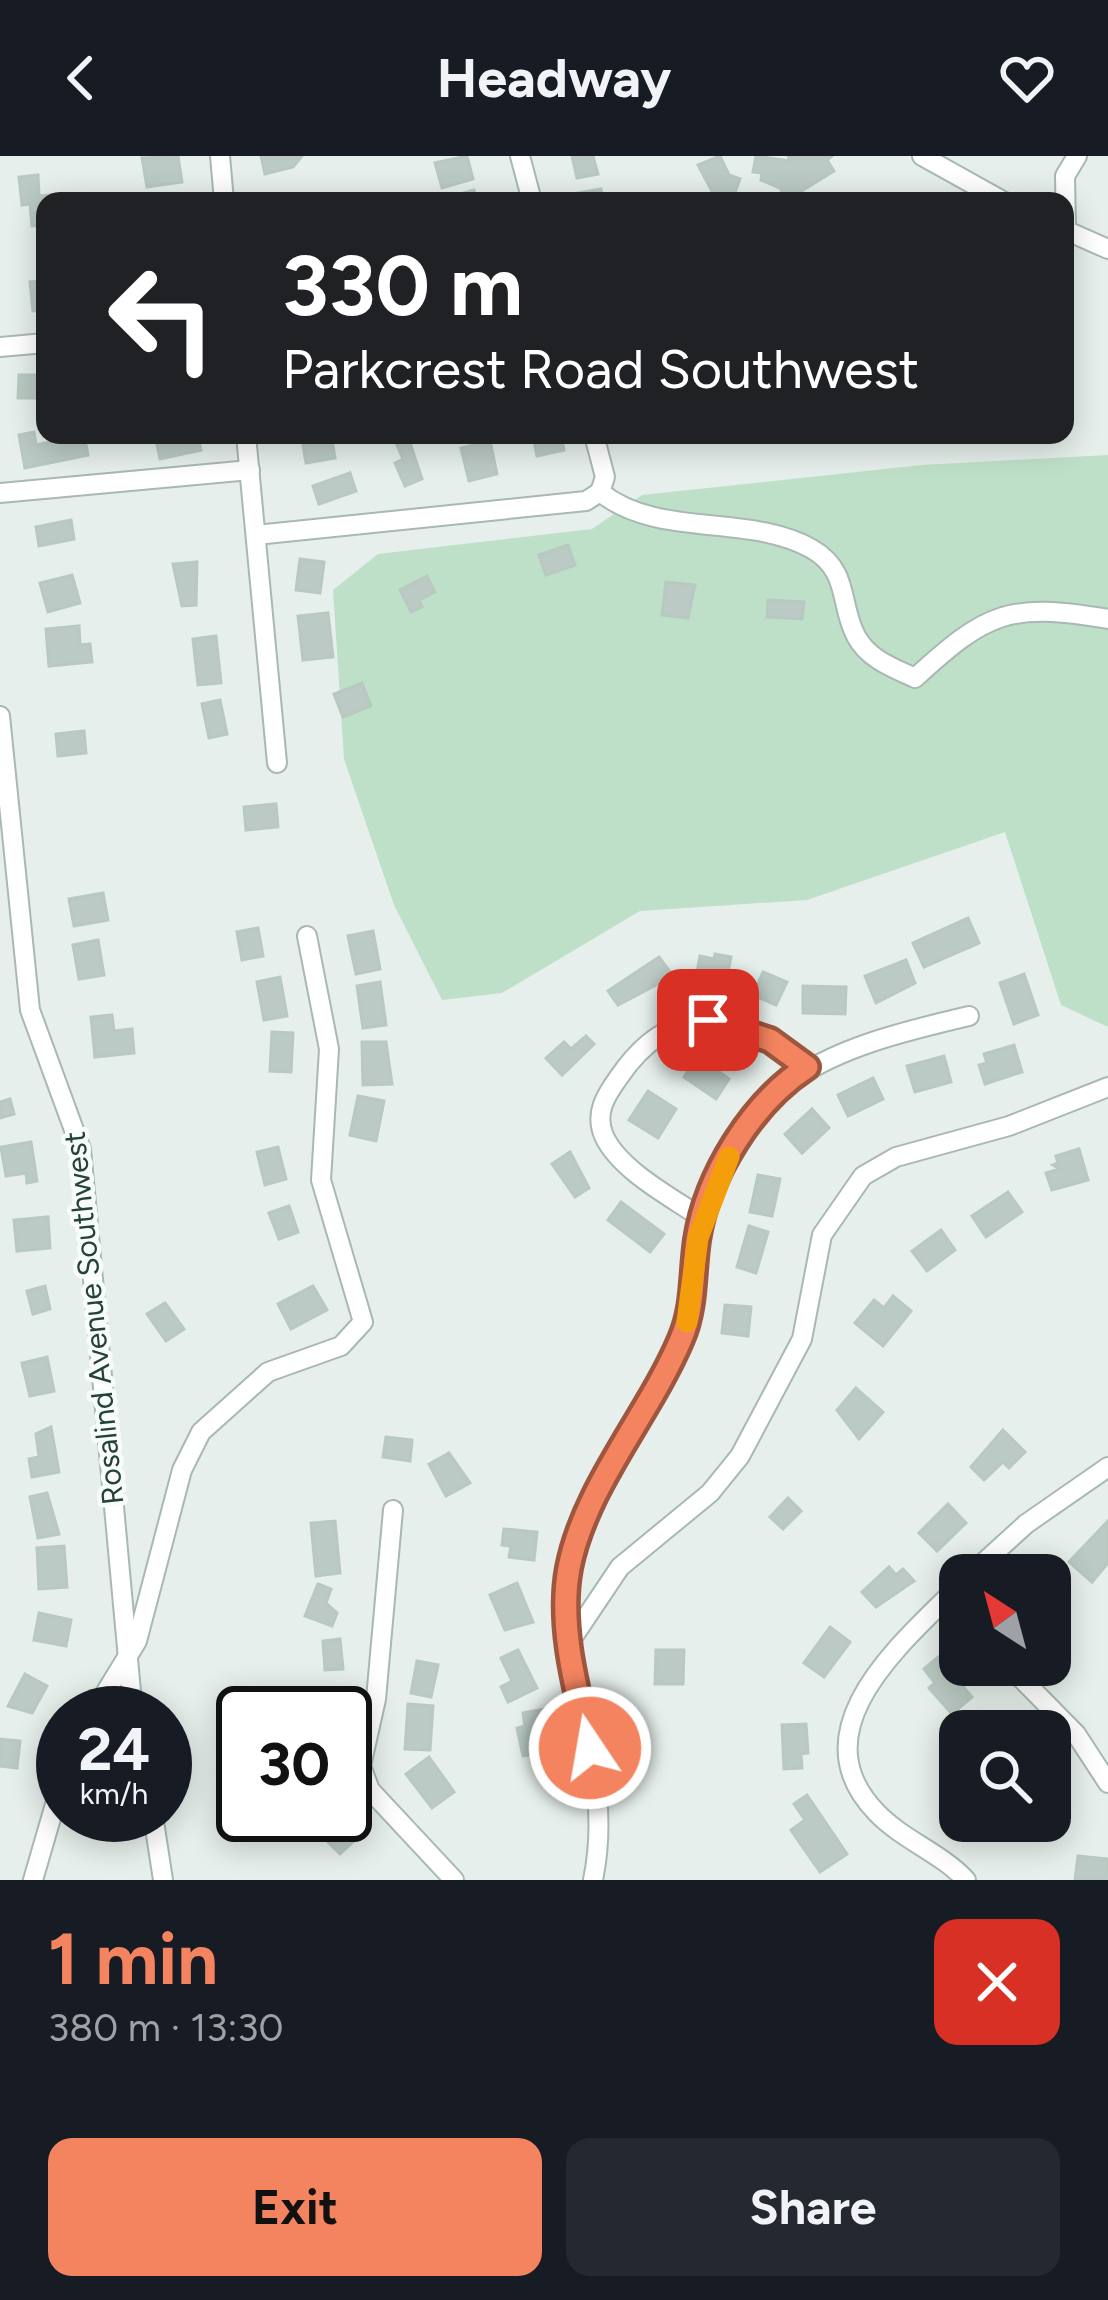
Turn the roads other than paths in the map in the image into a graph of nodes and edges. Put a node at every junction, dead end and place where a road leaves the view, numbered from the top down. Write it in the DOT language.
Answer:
graph roads {
  1 [pos="220,156"];
  2 [pos="520,156"];
  3 [pos="922,156"];
  4 [pos="1077,156"];
  5 [pos="223,192"];
  6 [pos="530,192"];
  7 [pos="987,192"];
  8 [pos="1065,192"];
  9 [pos="1074,234"];
  10 [pos="1108,249"];
  11 [pos="36,344"];
  12 [pos="0,347"];
  13 [pos="248,444"];
  14 [pos="596,444"];
  15 [pos="250,470"];
  16 [pos="600,492"];
  17 [pos="0,493"];
  18 [pos="256,535"];
  19 [pos="1108,620"];
  20 [pos="0,716"];
  21 [pos="277,763"];
  22 [pos="307,936"];
  23 [pos="970,1016"];
  24 [pos="807,1067"];
  25 [pos="1108,1087"];
  26 [pos="703,1219"];
  27 [pos="1108,1466"];
  28 [pos="393,1510"];
  29 [pos="993,1554"];
  30 [pos="939,1606"];
  31 [pos="569,1643"];
  32 [pos="126,1660"];
  33 [pos="110,1686"];
  34 [pos="129,1686"];
  35 [pos="1029,1686"];
  36 [pos="1108,1783"];
  37 [pos="43,1842"];
  38 [pos="158,1842"];
  39 [pos="32,1880"];
  40 [pos="164,1880"];
  41 [pos="454,1880"];
  42 [pos="593,1880"];
  43 [pos="965,1880"];
  1 -- 5 [label="street"];
  2 -- 6 [label="street"];
  3 -- 7 [label="street"];
  4 -- 8 [label="street"];
  9 -- 10 [label="street"];
  11 -- 12 [label="street"];
  13 -- 15 [label="street"];
  14 -- 16 [label="street"];
  15 -- 17 [label="street"];
  15 -- 18 [label="street"];
  16 -- 18 [label="street"];
  16 -- 19 [label="street"];
  18 -- 21 [label="street"];
  20 -- 32 [label="street, Rosalind Avenue Southwest"];
  22 -- 32 [label="street"];
  23 -- 24 [label="street"];
  24 -- 26 [label="street"];
  24 -- 26 [label="street"];
  25 -- 31 [label="street"];
  26 -- 31 [label="street"];
  27 -- 29 [label="street"];
  28 -- 41 [label="street"];
  30 -- 43 [label="street"];
  31 -- 42 [label="street"];
  32 -- 33 [label="street"];
  32 -- 34 [label="street, Rosalind Avenue Southwest"];
  35 -- 36 [label="street"];
  37 -- 39 [label="street"];
  38 -- 40 [label="street"];
}
